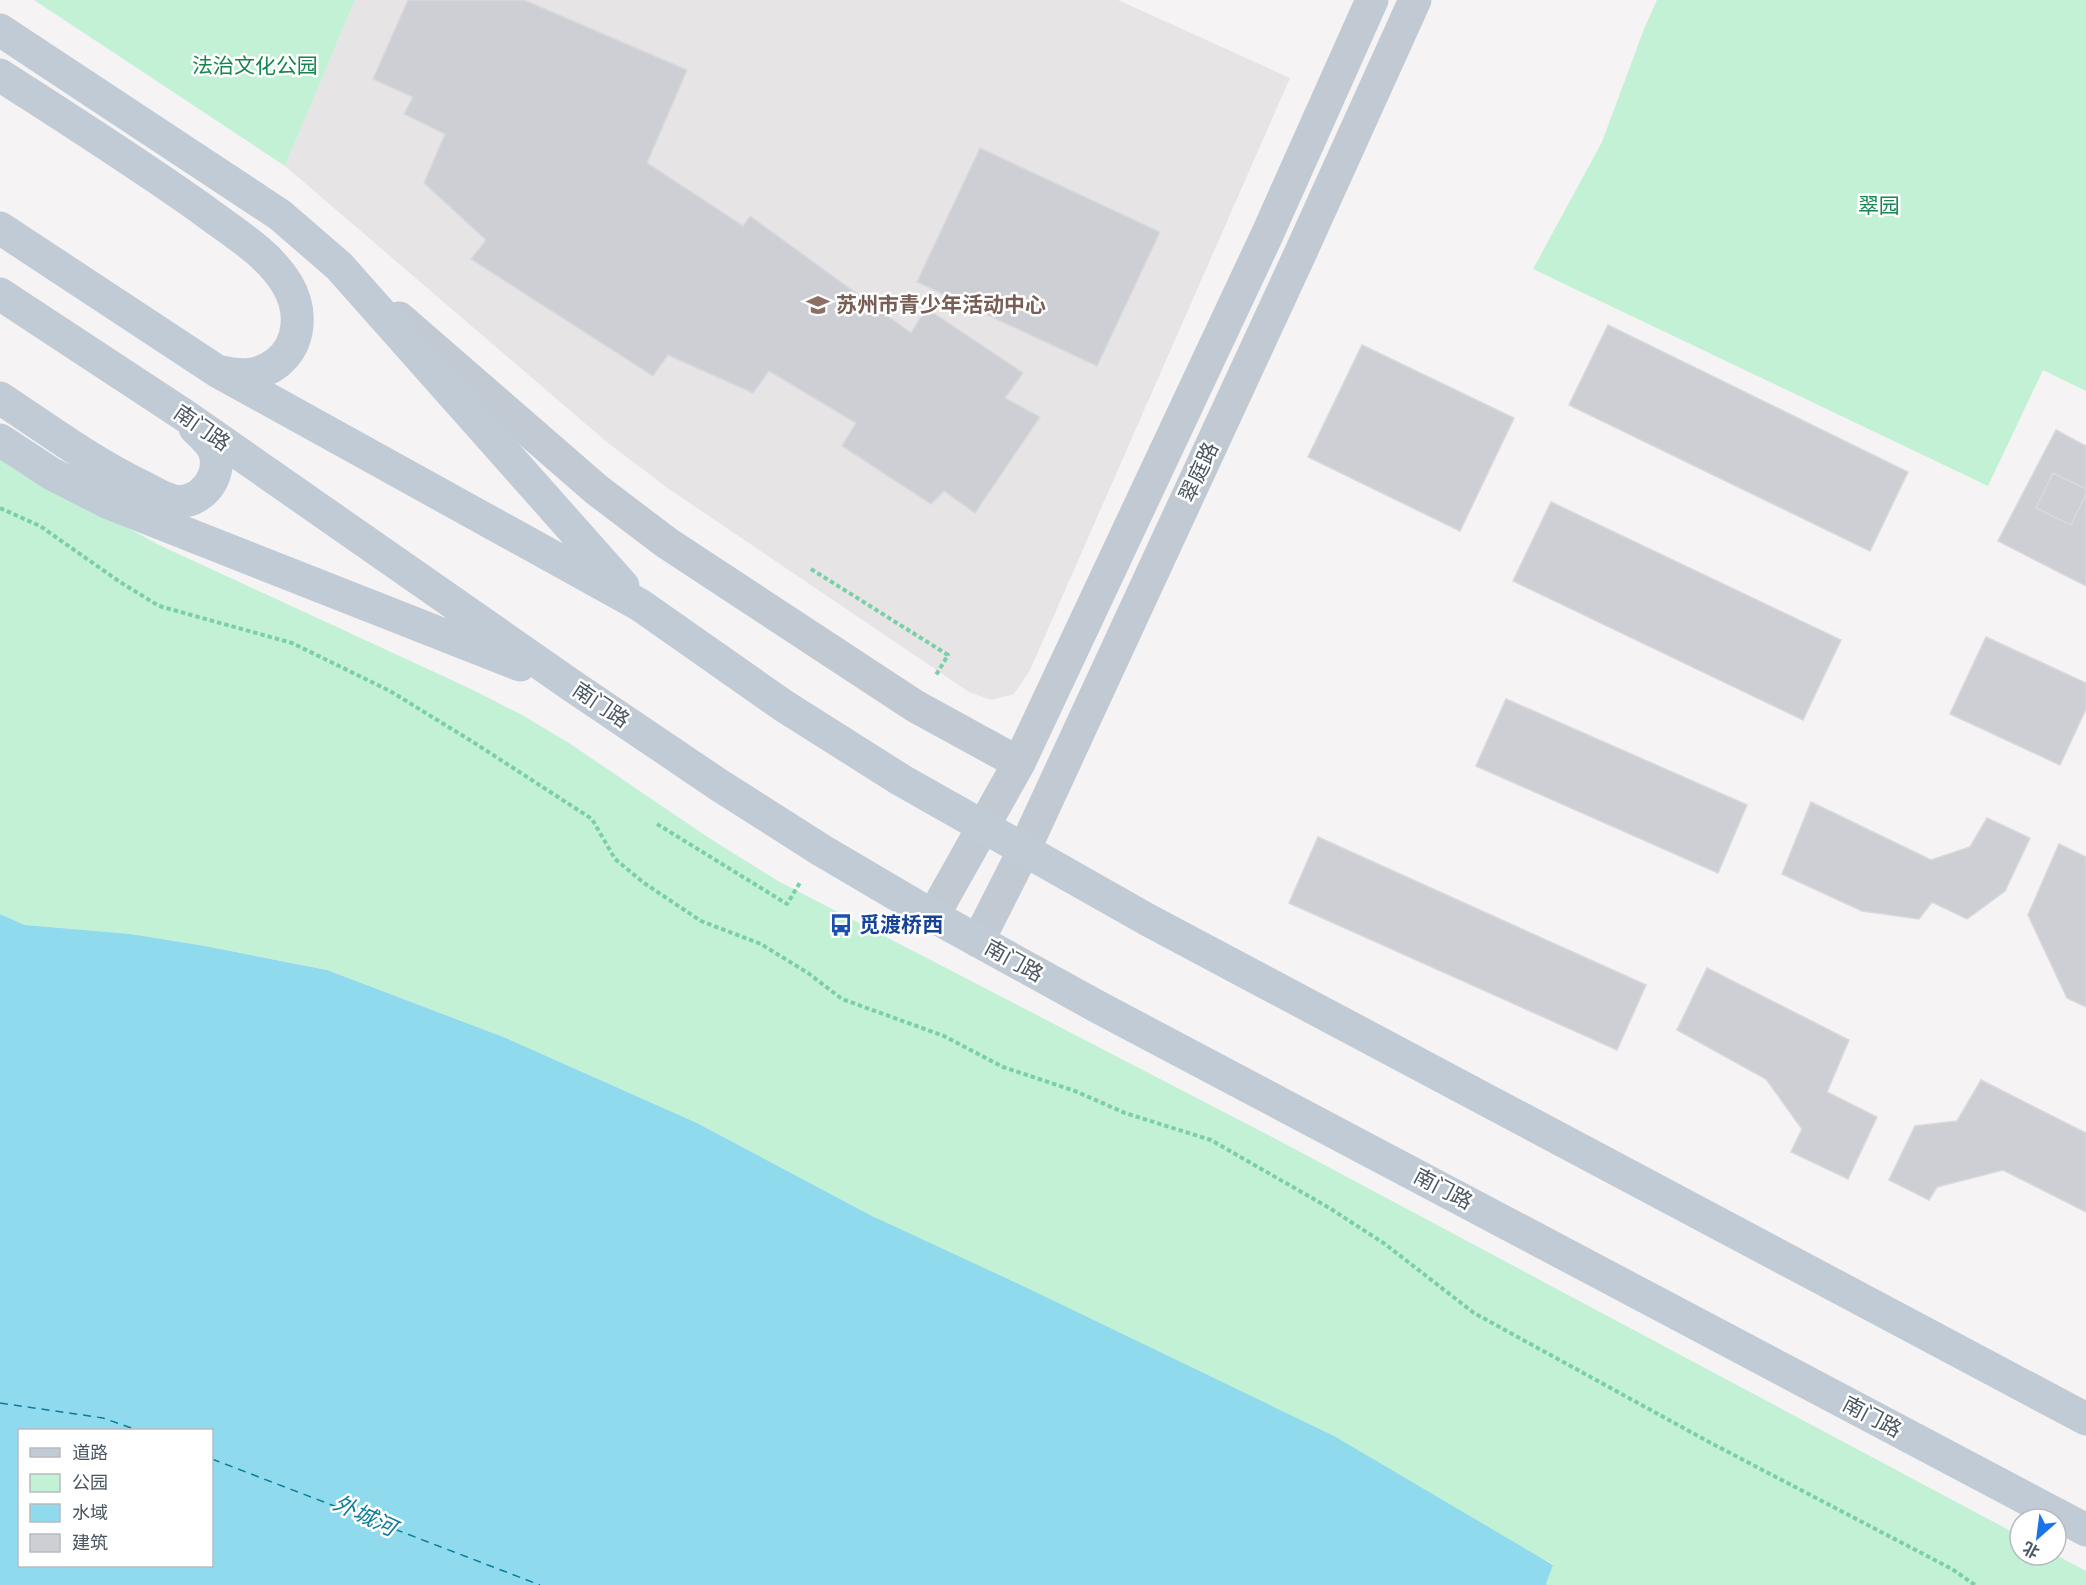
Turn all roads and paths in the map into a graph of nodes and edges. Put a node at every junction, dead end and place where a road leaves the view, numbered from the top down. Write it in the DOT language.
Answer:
graph roads {
  1 [pos="1372,0"];
  2 [pos="1415,0"];
  3 [pos="0,30"];
  4 [pos="0,75"];
  5 [pos="0,228"];
  6 [pos="339,266"];
  7 [pos="0,294"];
  8 [pos="217,370"];
  9 [pos="0,398"];
  10 [pos="184,415"];
  11 [pos="0,440"];
  12 [pos="0,508"];
  13 [pos="811,569"];
  14 [pos="640,605"];
  15 [pos="948,656"];
  16 [pos="572,685"];
  17 [pos="1019,763"];
  18 [pos="657,824"];
  19 [pos="982,827"];
  20 [pos="1024,850"];
  21 [pos="787,904"];
  22 [pos="933,916"];
  23 [pos="978,941"];
  24 [pos="2086,1419"];
  25 [pos="2086,1530"];
  26 [pos="1975,1585"];
  1 -- 17 [label="street, 翠庭路"];
  2 -- 20 [label="street, 翠庭路"];
  3 -- 6 [label="main road"];
  4 -- 8 [label="main road"];
  5 -- 8 [label="main road"];
  6 -- 14 [label="main road"];
  6 -- 17 [label="street"];
  7 -- 10 [label="main road, 南门路"];
  8 -- 14 [label="main road"];
  9 -- 10 [label="main road"];
  10 -- 16 [label="main road, 南门路"];
  11 -- 16 [label="main road"];
  12 -- 26 [label="path"];
  13 -- 15 [label="path"];
  14 -- 19 [label="main road"];
  16 -- 22 [label="main road, 南门路"];
  17 -- 19 [label="street, 翠庭路"];
  18 -- 21 [label="path"];
  19 -- 20 [label="main road"];
  19 -- 22 [label="street, 翠庭路"];
  20 -- 23 [label="street, 翠庭路"];
  20 -- 24 [label="main road"];
  22 -- 23 [label="main road, 南门路"];
  23 -- 25 [label="main road, 南门路"];
}
